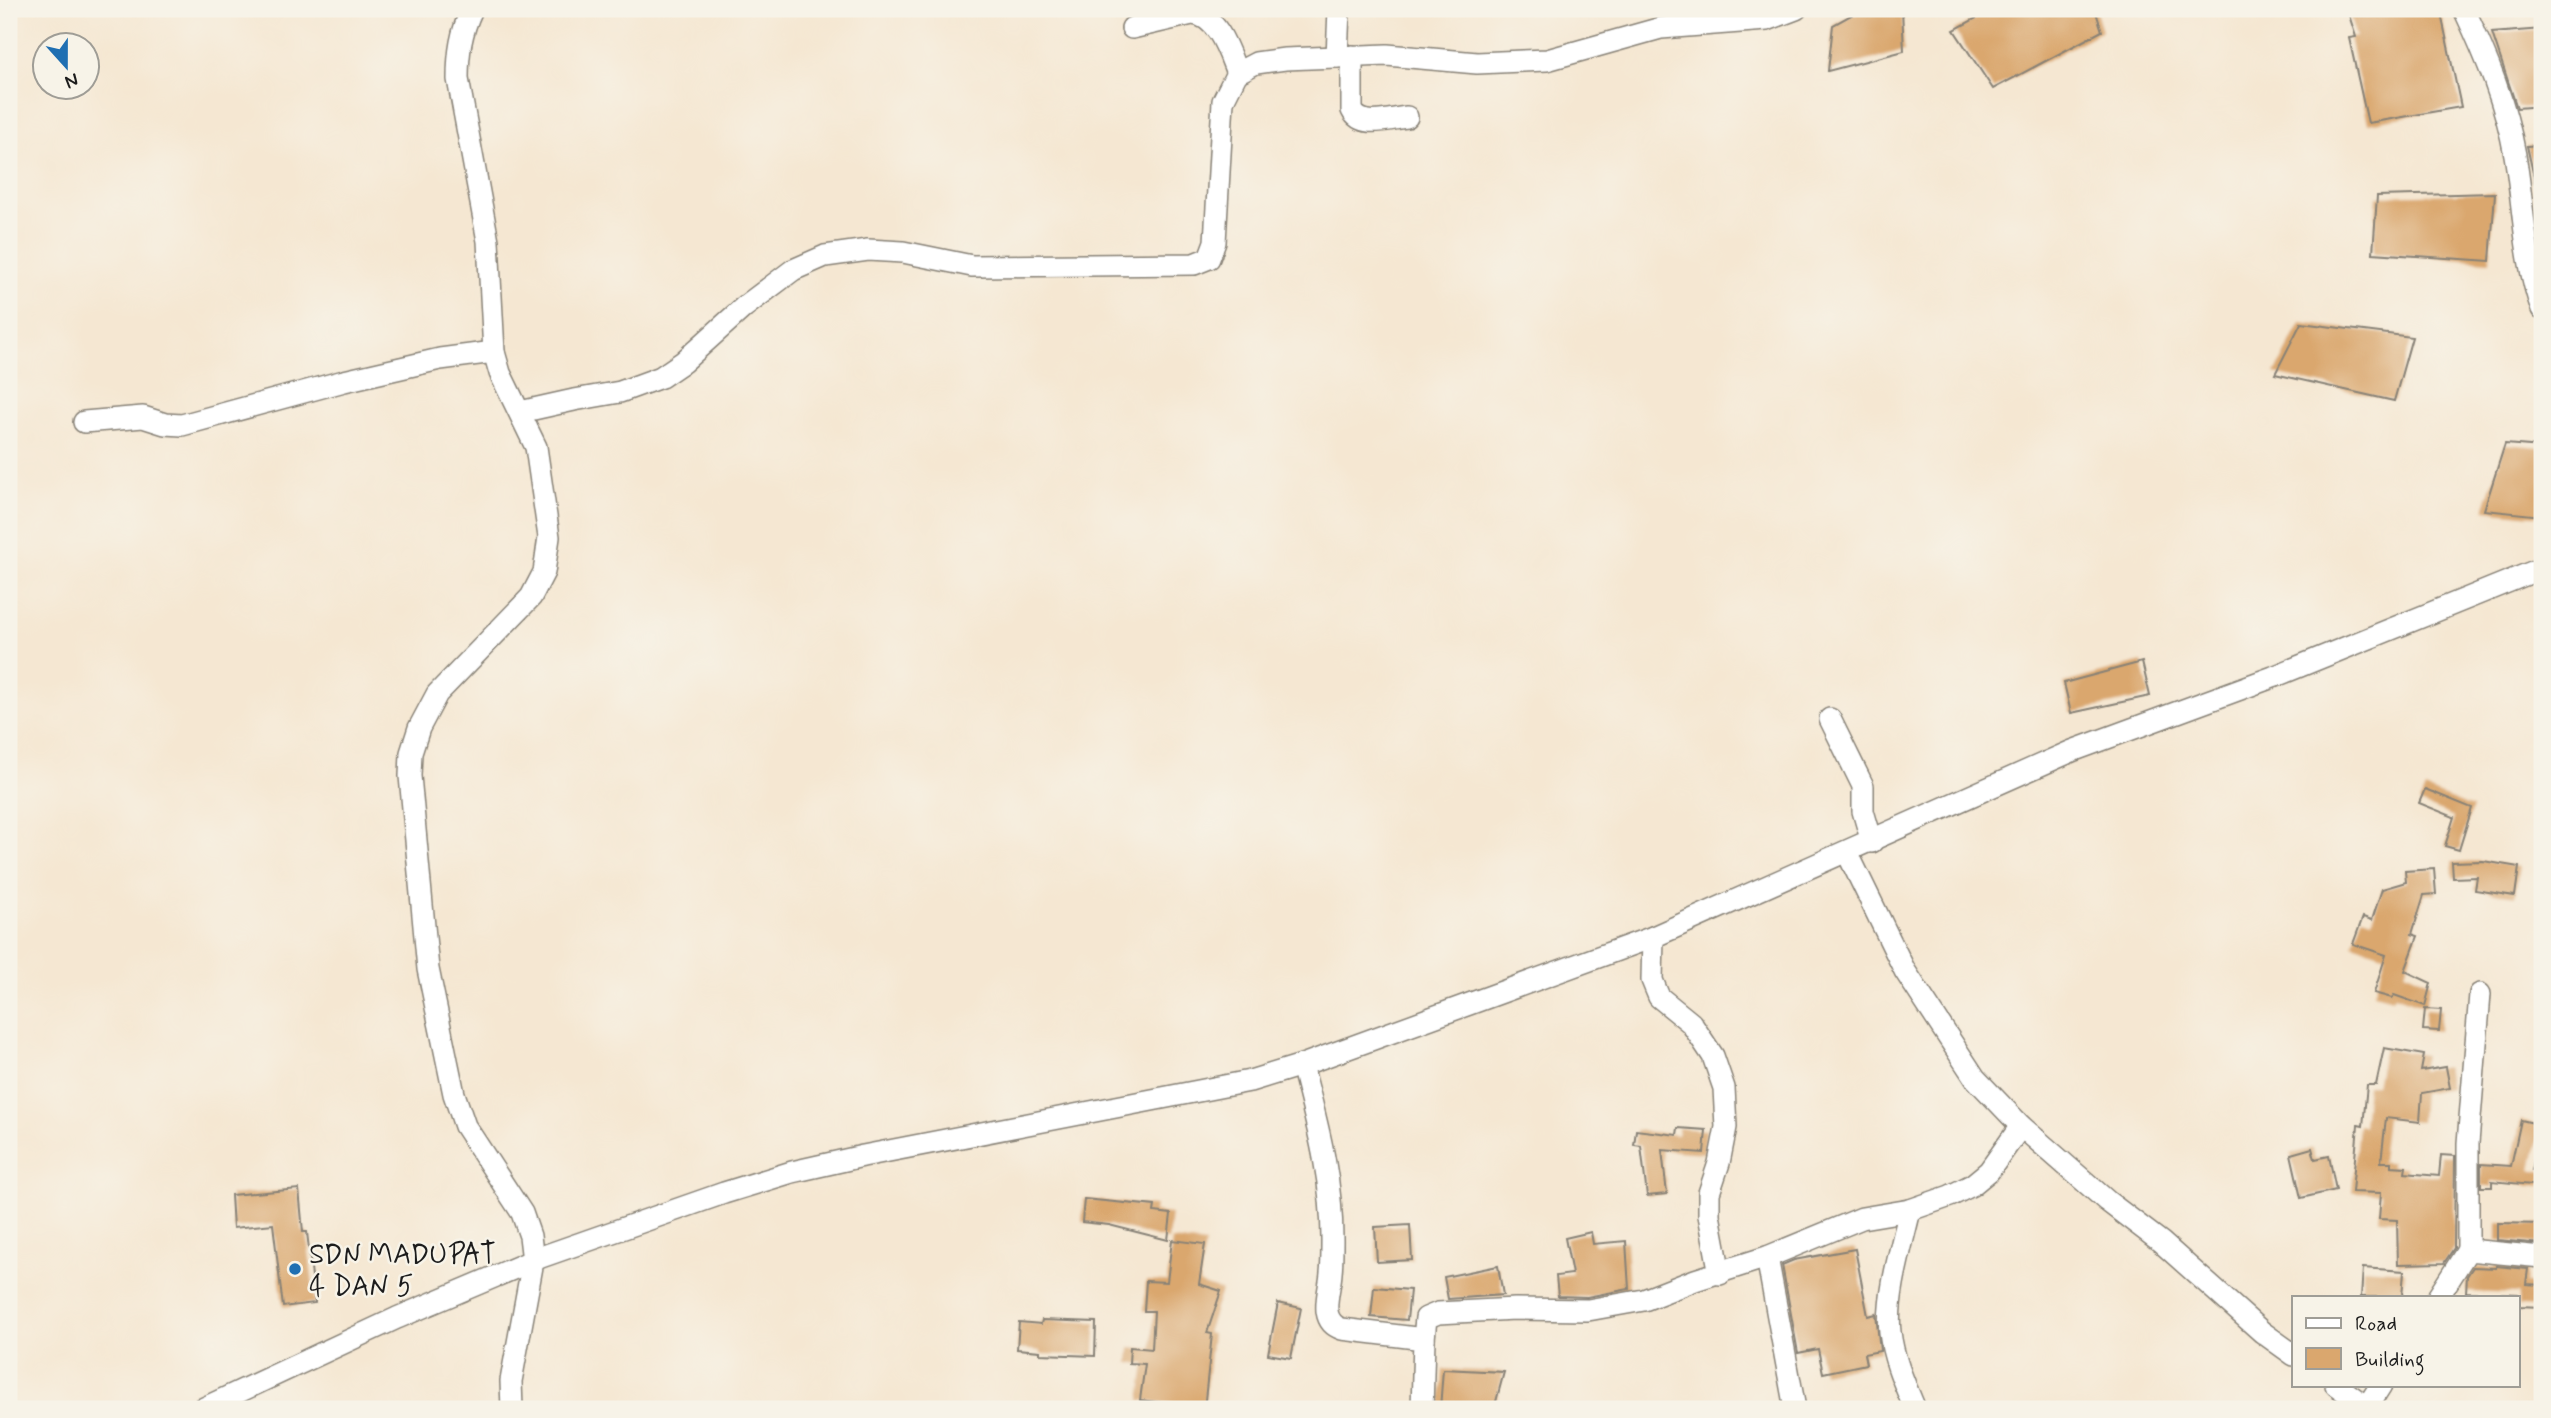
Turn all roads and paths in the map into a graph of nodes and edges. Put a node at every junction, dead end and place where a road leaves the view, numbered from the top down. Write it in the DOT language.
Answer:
graph roads {
  1 [pos="471,9"];
  2 [pos="1339,9"];
  3 [pos="1796,9"];
  4 [pos="2464,9"];
  5 [pos="1132,27"];
  6 [pos="1345,57"];
  7 [pos="1237,73"];
  8 [pos="1407,117"];
  9 [pos="2542,309"];
  10 [pos="494,352"];
  11 [pos="520,412"];
  12 [pos="85,422"];
  13 [pos="2542,568"];
  14 [pos="1830,719"];
  15 [pos="1872,842"];
  16 [pos="1847,852"];
  17 [pos="1653,937"];
  18 [pos="2480,994"];
  19 [pos="1302,1065"];
  20 [pos="2021,1126"];
  21 [pos="1910,1210"];
  22 [pos="2468,1250"];
  23 [pos="1767,1257"];
  24 [pos="2542,1257"];
  25 [pos="533,1261"];
  26 [pos="1720,1274"];
  27 [pos="2439,1296"];
  28 [pos="1424,1339"];
  29 [pos="2292,1354"];
  30 [pos="2337,1386"];
  31 [pos="2380,1386"];
  32 [pos="2368,1408"];
  33 [pos="202,1409"];
  34 [pos="512,1409"];
  35 [pos="1422,1409"];
  36 [pos="1795,1409"];
  37 [pos="1914,1409"];
  1 -- 10 [label="street"];
  2 -- 6 [label="street"];
  3 -- 6 [label="street"];
  4 -- 9 [label="street"];
  5 -- 7 [label="street"];
  6 -- 7 [label="street"];
  6 -- 8 [label="street"];
  7 -- 11 [label="street"];
  10 -- 11 [label="street"];
  10 -- 12 [label="street"];
  11 -- 25 [label="street"];
  13 -- 15 [label="street"];
  14 -- 15 [label="street"];
  15 -- 16 [label="street"];
  16 -- 17 [label="street"];
  16 -- 20 [label="street"];
  17 -- 19 [label="street"];
  17 -- 26 [label="street"];
  18 -- 22 [label="street"];
  19 -- 25 [label="street"];
  19 -- 28 [label="street"];
  20 -- 21 [label="street"];
  20 -- 29 [label="street"];
  21 -- 23 [label="street"];
  21 -- 37 [label="street"];
  22 -- 24 [label="street"];
  22 -- 27 [label="street"];
  23 -- 26 [label="street"];
  23 -- 36 [label="street"];
  25 -- 33 [label="street"];
  25 -- 34 [label="street"];
  26 -- 28 [label="street"];
  28 -- 35 [label="street"];
  30 -- 32 [label="street"];
  31 -- 32 [label="street"];
}
